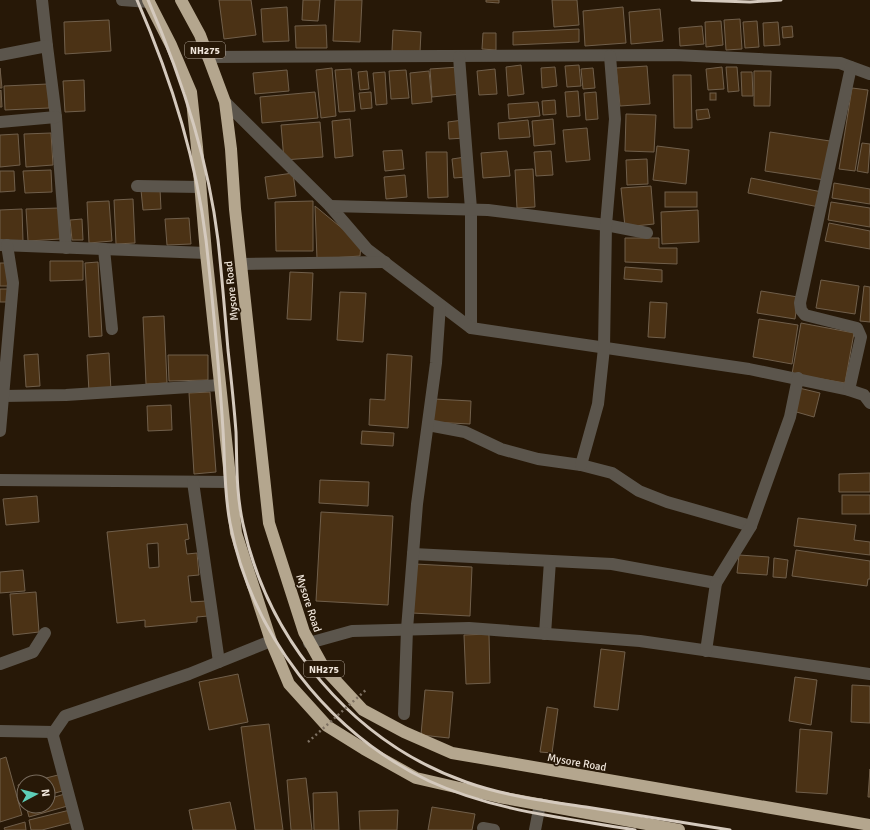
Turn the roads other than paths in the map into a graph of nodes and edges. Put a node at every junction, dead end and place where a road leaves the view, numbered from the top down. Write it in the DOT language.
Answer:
graph roads {
  1 [pos="42,0"];
  2 [pos="122,0"];
  3 [pos="181,0"];
  4 [pos="148,1"];
  5 [pos="47,46"];
  6 [pos="0,55"];
  7 [pos="610,56"];
  8 [pos="208,57"];
  9 [pos="459,57"];
  10 [pos="851,67"];
  11 [pos="870,74"];
  12 [pos="225,102"];
  13 [pos="56,117"];
  14 [pos="0,122"];
  15 [pos="137,186"];
  16 [pos="200,187"];
  17 [pos="330,206"];
  18 [pos="471,209"];
  19 [pos="606,226"];
  20 [pos="647,233"];
  21 [pos="3,245"];
  22 [pos="66,248"];
  23 [pos="104,249"];
  24 [pos="206,253"];
  25 [pos="385,262"];
  26 [pos="241,264"];
  27 [pos="440,305"];
  28 [pos="471,328"];
  29 [pos="112,329"];
  30 [pos="604,348"];
  31 [pos="798,378"];
  32 [pos="220,385"];
  33 [pos="849,390"];
  34 [pos="3,396"];
  35 [pos="870,403"];
  36 [pos="428,425"];
  37 [pos="0,431"];
  38 [pos="581,464"];
  39 [pos="0,480"];
  40 [pos="193,482"];
  41 [pos="231,482"];
  42 [pos="751,526"];
  43 [pos="413,554"];
  44 [pos="550,561"];
  45 [pos="716,583"];
  46 [pos="407,630"];
  47 [pos="45,633"];
  48 [pos="545,634"];
  49 [pos="271,641"];
  50 [pos="309,643"];
  51 [pos="706,651"];
  52 [pos="219,662"];
  53 [pos="0,664"];
  54 [pos="870,674"];
  55 [pos="404,714"];
  56 [pos="0,731"];
  57 [pos="54,732"];
  58 [pos="540,804"];
  59 [pos="870,825"];
  60 [pos="77,830"];
  61 [pos="535,830"];
  62 [pos="679,830"];
  1 -- 5 [label="street"];
  2 -- 4 [label="street"];
  3 -- 8 [label="highway, Mysore Road / NH275"];
  4 -- 16 [label="highway, Mysore Road / NH275"];
  5 -- 6 [label="street"];
  5 -- 13 [label="street"];
  7 -- 9 [label="street"];
  7 -- 10 [label="street"];
  7 -- 19 [label="street"];
  8 -- 9 [label="street"];
  8 -- 12 [label="highway, Mysore Road / NH275"];
  9 -- 18 [label="street"];
  10 -- 11 [label="street"];
  10 -- 33 [label="street"];
  12 -- 17 [label="street"];
  12 -- 26 [label="highway, Mysore Road / NH275"];
  13 -- 14 [label="street"];
  13 -- 22 [label="street"];
  15 -- 16 [label="street"];
  16 -- 24 [label="highway, Mysore Road / NH275"];
  17 -- 18 [label="street"];
  17 -- 25 [label="street"];
  18 -- 19 [label="street"];
  18 -- 28 [label="street"];
  19 -- 20 [label="street"];
  19 -- 30 [label="street"];
  21 -- 22 [label="street"];
  21 -- 34 [label="street"];
  22 -- 23 [label="street"];
  23 -- 24 [label="street"];
  23 -- 29 [label="street"];
  24 -- 32 [label="highway, Mysore Road / NH275"];
  25 -- 26 [label="street"];
  25 -- 27 [label="street"];
  26 -- 50 [label="highway, Mysore Road / NH275"];
  27 -- 28 [label="street"];
  27 -- 36 [label="street"];
  28 -- 30 [label="street"];
  30 -- 31 [label="street"];
  30 -- 38 [label="street"];
  31 -- 33 [label="street"];
  31 -- 42 [label="street"];
  32 -- 34 [label="street"];
  32 -- 41 [label="highway, Mysore Road / NH275"];
  33 -- 35 [label="street"];
  34 -- 37 [label="street"];
  36 -- 38 [label="street"];
  36 -- 43 [label="street"];
  38 -- 42 [label="street"];
  39 -- 40 [label="street"];
  40 -- 41 [label="street"];
  40 -- 52 [label="street"];
  41 -- 49 [label="highway, Mysore Road / NH275"];
  42 -- 45 [label="street"];
  43 -- 44 [label="street"];
  43 -- 46 [label="street"];
  44 -- 45 [label="street"];
  44 -- 48 [label="street"];
  45 -- 51 [label="street"];
  46 -- 48 [label="street"];
  46 -- 50 [label="street"];
  46 -- 55 [label="street"];
  47 -- 53 [label="street"];
  48 -- 51 [label="street"];
  49 -- 52 [label="street"];
  49 -- 58 [label="highway, Mysore Road / NH275"];
  50 -- 59 [label="highway, Mysore Road / NH275"];
  51 -- 54 [label="street"];
  52 -- 57 [label="street"];
  56 -- 57 [label="street"];
  57 -- 60 [label="street"];
  58 -- 61 [label="street"];
  58 -- 62 [label="highway, Mysore Road / NH275"];
}
